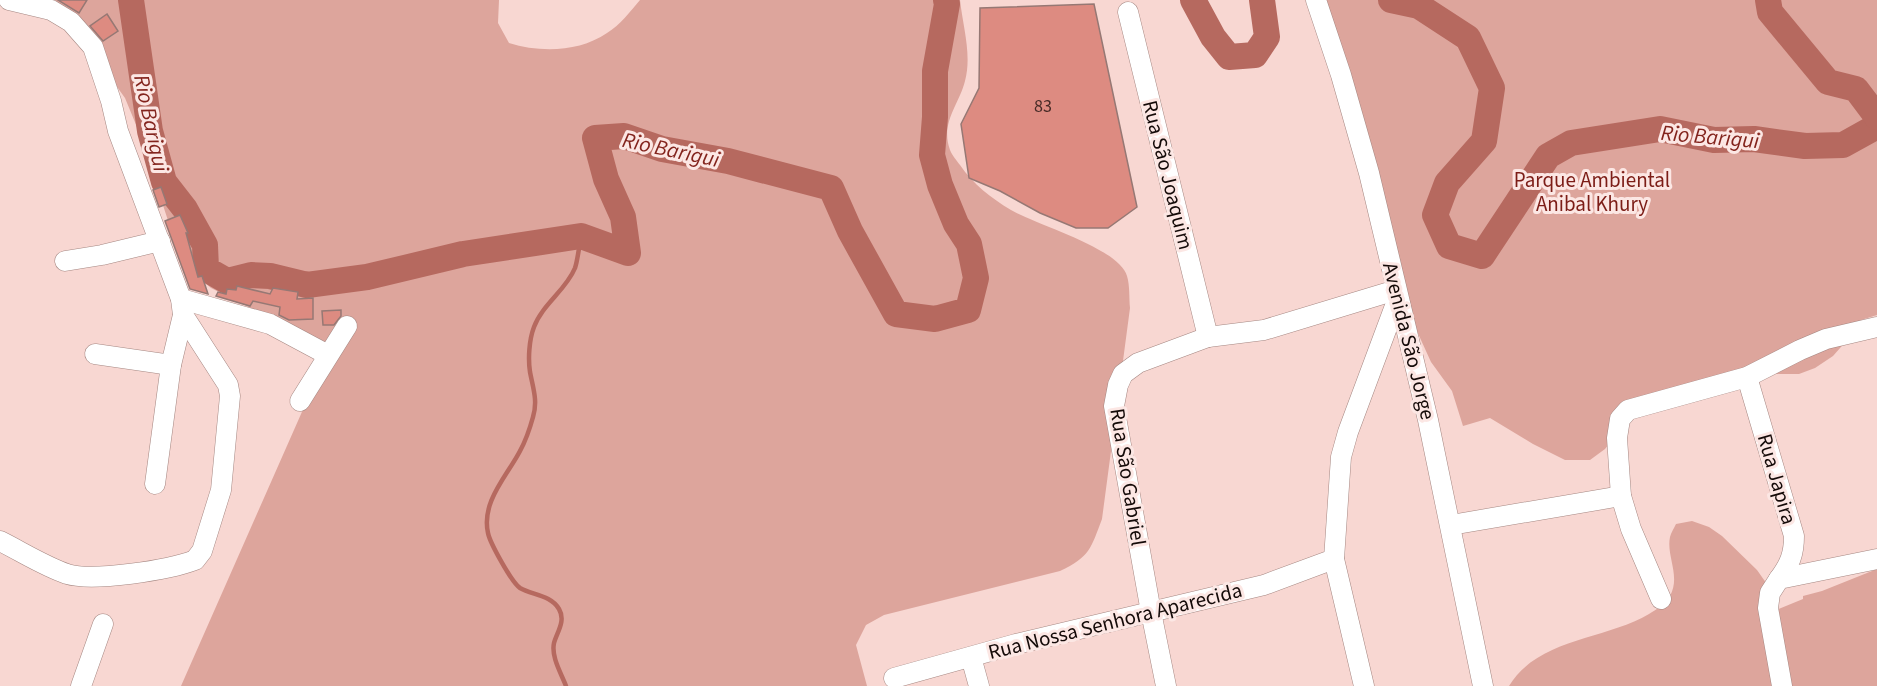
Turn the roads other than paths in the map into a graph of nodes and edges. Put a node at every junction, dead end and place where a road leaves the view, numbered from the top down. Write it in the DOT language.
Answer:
graph roads {
  1 [pos="9,0"];
  2 [pos="1316,0"];
  3 [pos="1128,12"];
  4 [pos="160,242"];
  5 [pos="65,261"];
  6 [pos="1397,294"];
  7 [pos="182,307"];
  8 [pos="347,326"];
  9 [pos="1877,327"];
  10 [pos="1208,337"];
  11 [pos="95,354"];
  12 [pos="328,355"];
  13 [pos="171,365"];
  14 [pos="1747,377"];
  15 [pos="300,401"];
  16 [pos="154,484"];
  17 [pos="1621,496"];
  18 [pos="1451,525"];
  19 [pos="0,541"];
  20 [pos="1334,559"];
  21 [pos="1877,559"];
  22 [pos="1779,579"];
  23 [pos="1661,599"];
  24 [pos="1150,612"];
  25 [pos="103,624"];
  26 [pos="971,657"];
  27 [pos="894,678"];
  28 [pos="81,686"];
  29 [pos="979,686"];
  30 [pos="1166,686"];
  31 [pos="1364,686"];
  32 [pos="1482,686"];
  33 [pos="1782,686"];
  1 -- 4 [label="street"];
  2 -- 6 [label="street, Avenida São Jorge"];
  3 -- 10 [label="street, Rua São Joaquim"];
  4 -- 5 [label="street"];
  4 -- 7 [label="street"];
  6 -- 10 [label="street, Rua São Gabriel"];
  6 -- 18 [label="street, Avenida São Jorge"];
  6 -- 20 [label="street"];
  7 -- 12 [label="street"];
  7 -- 13 [label="street"];
  7 -- 19 [label="street"];
  8 -- 12 [label="street"];
  9 -- 14 [label="street"];
  10 -- 24 [label="street, Rua São Gabriel"];
  11 -- 13 [label="street"];
  12 -- 15 [label="street"];
  13 -- 16 [label="street"];
  14 -- 17 [label="street"];
  14 -- 22 [label="street, Rua Japira"];
  17 -- 18 [label="street"];
  17 -- 23 [label="street"];
  18 -- 32 [label="street, Avenida São Jorge"];
  20 -- 24 [label="street, Rua Nossa Senhora Aparecida"];
  20 -- 31 [label="street"];
  21 -- 22 [label="street"];
  22 -- 33 [label="street, Rua Japira"];
  24 -- 26 [label="street, Rua Nossa Senhora Aparecida"];
  24 -- 30 [label="street, Rua São Gabriel"];
  25 -- 28 [label="street"];
  26 -- 27 [label="street, Rua Nossa Senhora Aparecida"];
  26 -- 29 [label="street"];
}
